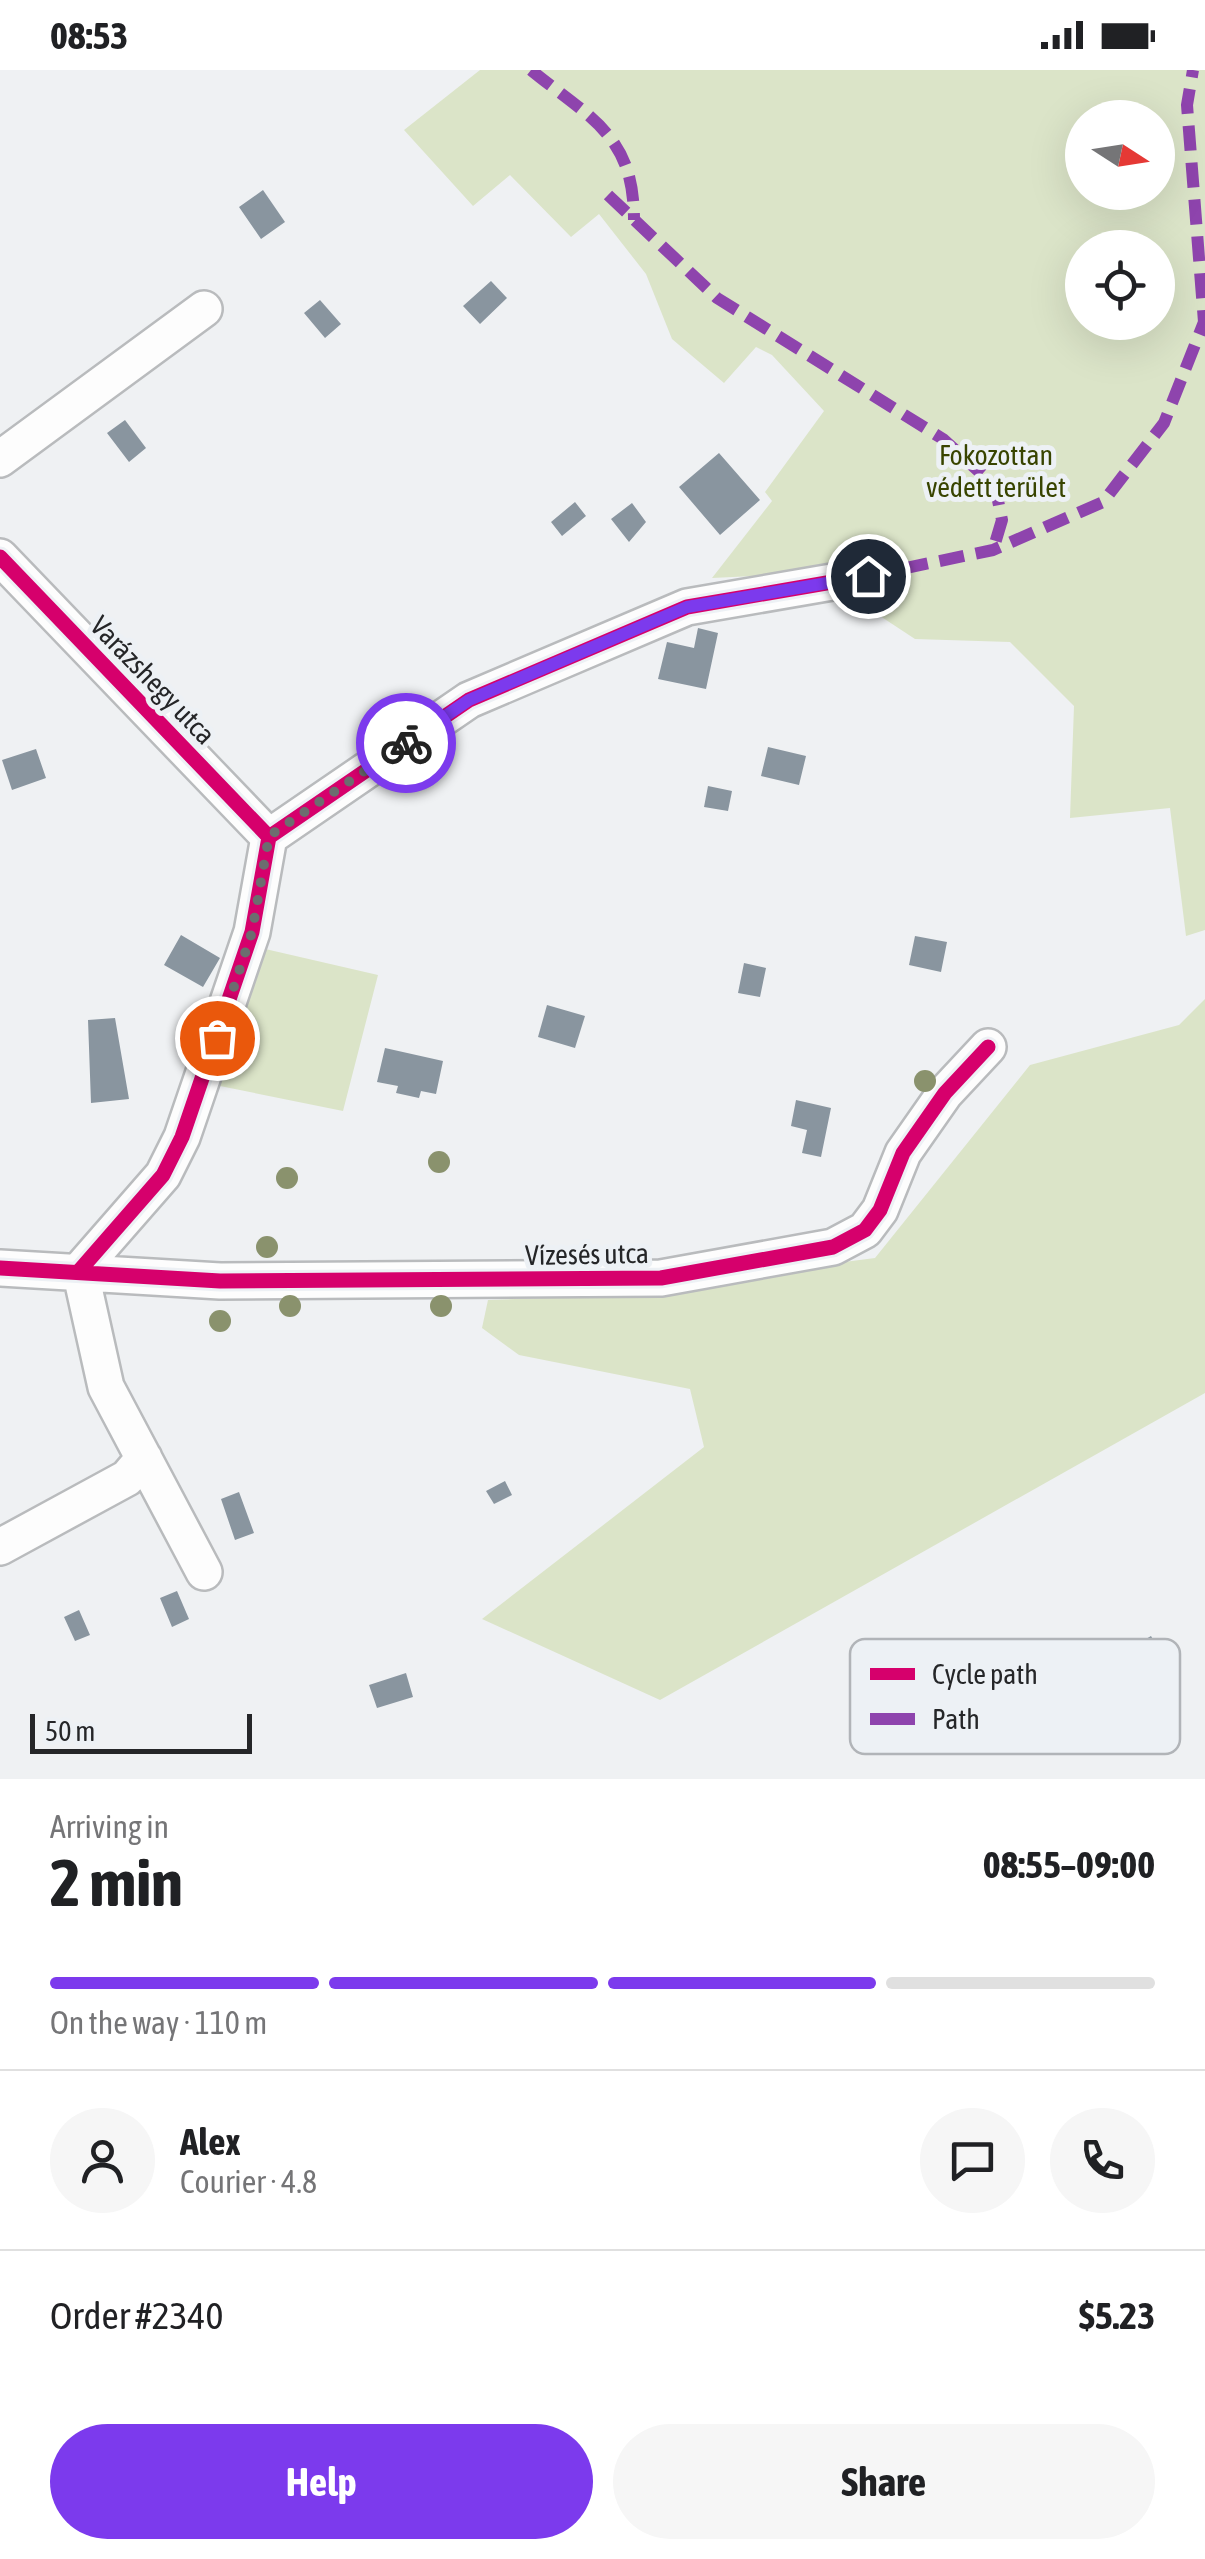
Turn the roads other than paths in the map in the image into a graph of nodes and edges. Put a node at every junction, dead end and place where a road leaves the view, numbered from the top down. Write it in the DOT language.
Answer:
graph roads {
  1 [pos="204,309"];
  2 [pos="0,460"];
  3 [pos="0,557"];
  4 [pos="868,576"];
  5 [pos="269,836"];
  6 [pos="988,1047"];
  7 [pos="0,1268"];
  8 [pos="80,1270"];
  9 [pos="144,1458"];
  10 [pos="0,1547"];
  11 [pos="204,1572"];
  1 -- 2 [label="street"];
  3 -- 5 [label="street, Varázshegy utca"];
  4 -- 5 [label="street"];
  5 -- 8 [label="street"];
  6 -- 8 [label="street, Vízesés utca"];
  7 -- 8 [label="street, Vízesés utca"];
  8 -- 9 [label="street"];
  9 -- 10 [label="street"];
  9 -- 11 [label="street"];
}
